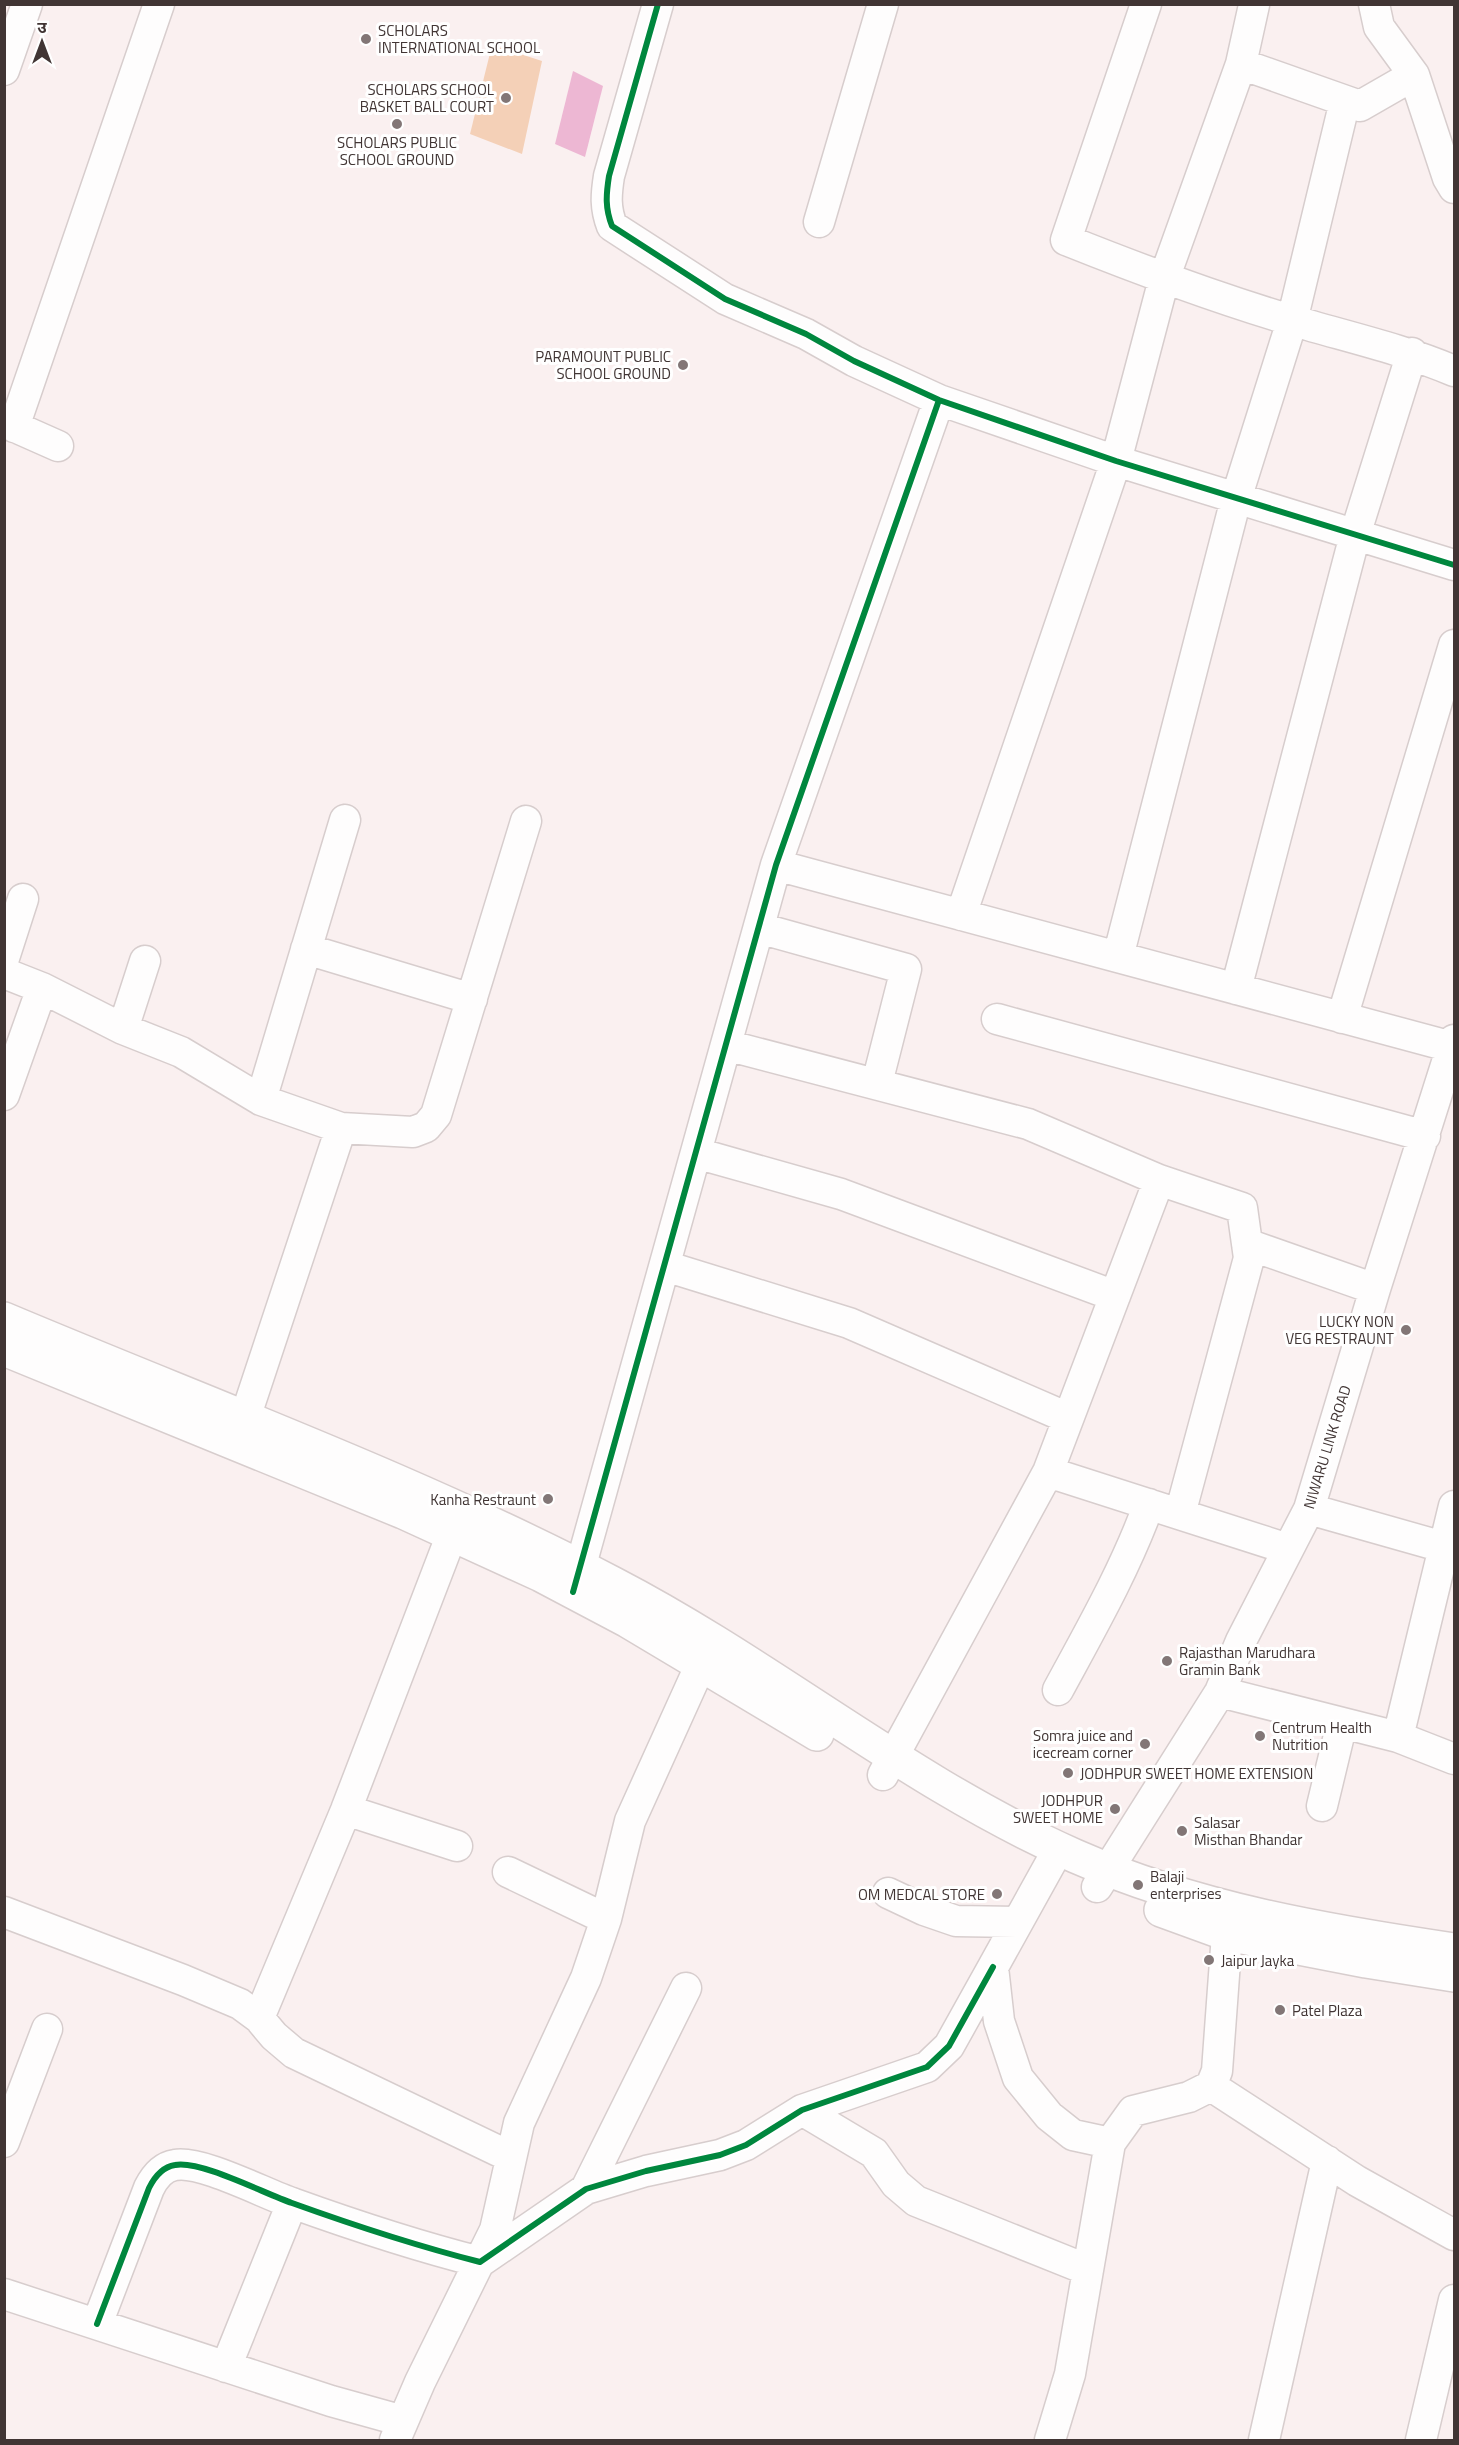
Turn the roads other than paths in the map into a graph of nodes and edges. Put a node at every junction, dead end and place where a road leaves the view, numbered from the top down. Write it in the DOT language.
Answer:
graph roads {
  1 [pos="27,4"];
  2 [pos="159,4"];
  3 [pos="658,4"];
  4 [pos="883,4"];
  5 [pos="1146,4"];
  6 [pos="1254,5"];
  7 [pos="1380,12"];
  8 [pos="1241,64"];
  9 [pos="4,70"];
  10 [pos="1414,75"];
  11 [pos="1345,101"];
  12 [pos="1452,180"];
  13 [pos="819,222"];
  14 [pos="1164,279"];
  15 [pos="1292,321"];
  16 [pos="1412,353"];
  17 [pos="1455,371"];
  18 [pos="939,400"];
  19 [pos="9,425"];
  20 [pos="58,446"];
  21 [pos="1116,461"];
  22 [pos="1236,499"];
  23 [pos="1355,535"];
  24 [pos="1455,565"];
  25 [pos="1455,645"];
  26 [pos="345,820"];
  27 [pos="526,821"];
  28 [pos="776,865"];
  29 [pos="23,899"];
  30 [pos="961,915"];
  31 [pos="759,928"];
  32 [pos="306,949"];
  33 [pos="1118,957"];
  34 [pos="4,958"];
  35 [pos="145,961"];
  36 [pos="4,973"];
  37 [pos="42,988"];
  38 [pos="1236,989"];
  39 [pos="472,999"];
  40 [pos="1342,1018"];
  41 [pos="997,1019"];
  42 [pos="123,1029"];
  43 [pos="1453,1044"];
  44 [pos="726,1045"];
  45 [pos="877,1083"];
  46 [pos="4,1095"];
  47 [pos="261,1100"];
  48 [pos="341,1128"];
  49 [pos="1425,1136"];
  50 [pos="696,1154"];
  51 [pos="1159,1180"];
  52 [pos="1247,1244"];
  53 [pos="665,1266"];
  54 [pos="1375,1289"];
  55 [pos="1114,1296"];
  56 [pos="4,1319"];
  57 [pos="4,1349"];
  58 [pos="78,1365"];
  59 [pos="245,1418"];
  60 [pos="1068,1418"];
  61 [pos="1047,1472"];
  62 [pos="1149,1504"];
  63 [pos="1455,1506"];
  64 [pos="1309,1509"];
  65 [pos="1180,1514"];
  66 [pos="452,1534"];
  67 [pos="1288,1549"];
  68 [pos="1450,1549"];
  69 [pos="577,1579"];
  70 [pos="709,1654"];
  71 [pos="1058,1690"];
  72 [pos="1220,1692"];
  73 [pos="1342,1723"];
  74 [pos="1398,1737"];
  75 [pos="1455,1759"];
  76 [pos="888,1766"];
  77 [pos="1322,1806"];
  78 [pos="346,1810"];
  79 [pos="457,1846"];
  80 [pos="1055,1857"];
  81 [pos="508,1872"];
  82 [pos="1102,1878"];
  83 [pos="888,1893"];
  84 [pos="4,1912"];
  85 [pos="606,1919"];
  86 [pos="1017,1922"];
  87 [pos="1227,1934"];
  88 [pos="1455,1950"];
  89 [pos="993,1967"];
  90 [pos="1455,1975"];
  91 [pos="686,1988"];
  92 [pos="258,2018"];
  93 [pos="47,2029"];
  94 [pos="1211,2086"];
  95 [pos="802,2110"];
  96 [pos="6,2131"];
  97 [pos="1110,2143"];
  98 [pos="512,2157"];
  99 [pos="1328,2161"];
  100 [pos="586,2189"];
  101 [pos="292,2203"];
  102 [pos="1455,2235"];
  103 [pos="480,2262"];
  104 [pos="1088,2270"];
  105 [pos="4,2294"];
  106 [pos="1455,2300"];
  107 [pos="97,2324"];
  108 [pos="226,2367"];
  109 [pos="1444,2395"];
  110 [pos="399,2431"];
  111 [pos="1050,2440"];
  112 [pos="1264,2440"];
  113 [pos="1421,2440"];
  1 -- 9 [label="street"];
  2 -- 19 [label="street"];
  3 -- 18 [label="street"];
  4 -- 13 [label="street"];
  5 -- 14 [label="street"];
  6 -- 8 [label="street"];
  7 -- 10 [label="street"];
  8 -- 11 [label="street"];
  8 -- 14 [label="street"];
  10 -- 11 [label="street"];
  10 -- 12 [label="street"];
  11 -- 15 [label="street"];
  14 -- 15 [label="street"];
  14 -- 21 [label="street"];
  15 -- 16 [label="street"];
  15 -- 22 [label="street"];
  16 -- 17 [label="street"];
  16 -- 23 [label="street"];
  18 -- 21 [label="street"];
  18 -- 28 [label="street"];
  19 -- 20 [label="street"];
  21 -- 22 [label="street"];
  21 -- 30 [label="street"];
  22 -- 23 [label="street"];
  22 -- 33 [label="street"];
  23 -- 24 [label="street"];
  23 -- 38 [label="street"];
  25 -- 40 [label="street"];
  26 -- 32 [label="street"];
  27 -- 39 [label="street"];
  28 -- 30 [label="street"];
  28 -- 31 [label="street"];
  29 -- 34 [label="street"];
  30 -- 33 [label="street"];
  31 -- 44 [label="street"];
  31 -- 45 [label="street"];
  32 -- 39 [label="street"];
  32 -- 47 [label="street"];
  33 -- 38 [label="street"];
  35 -- 42 [label="street"];
  36 -- 37 [label="street"];
  37 -- 42 [label="street"];
  37 -- 46 [label="street"];
  38 -- 40 [label="street"];
  39 -- 48 [label="street"];
  40 -- 43 [label="street"];
  41 -- 49 [label="street"];
  42 -- 47 [label="street"];
  43 -- 49 [label="street, NIWARU LINK ROAD"];
  44 -- 45 [label="street"];
  44 -- 50 [label="street"];
  45 -- 51 [label="street"];
  47 -- 48 [label="street"];
  48 -- 59 [label="street"];
  49 -- 54 [label="street, NIWARU LINK ROAD"];
  50 -- 53 [label="street"];
  50 -- 55 [label="street"];
  51 -- 52 [label="street"];
  51 -- 55 [label="street"];
  52 -- 54 [label="street"];
  52 -- 65 [label="street"];
  53 -- 60 [label="street"];
  53 -- 69 [label="street"];
  54 -- 64 [label="street, NIWARU LINK ROAD"];
  55 -- 60 [label="street"];
  56 -- 58 [label="main road"];
  57 -- 58 [label="main road"];
  58 -- 59 [label="main road"];
  58 -- 66 [label="main road"];
  59 -- 69 [label="main road"];
  60 -- 61 [label="street"];
  61 -- 62 [label="street"];
  61 -- 76 [label="street"];
  62 -- 65 [label="street"];
  62 -- 71 [label="street"];
  63 -- 68 [label="street"];
  64 -- 67 [label="street, NIWARU LINK ROAD"];
  64 -- 68 [label="street"];
  65 -- 67 [label="street"];
  66 -- 69 [label="main road"];
  66 -- 78 [label="street"];
  67 -- 72 [label="street, NIWARU LINK ROAD"];
  68 -- 74 [label="street"];
  69 -- 70 [label="main road"];
  70 -- 76 [label="main road"];
  70 -- 85 [label="street"];
  72 -- 73 [label="street"];
  72 -- 82 [label="street, NIWARU LINK ROAD"];
  73 -- 74 [label="street"];
  73 -- 77 [label="street"];
  74 -- 75 [label="street"];
  76 -- 80 [label="main road"];
  78 -- 79 [label="street"];
  78 -- 92 [label="street"];
  80 -- 82 [label="main road"];
  80 -- 86 [label="street"];
  81 -- 85 [label="street"];
  82 -- 87 [label="main road"];
  82 -- 88 [label="main road"];
  83 -- 86 [label="street"];
  84 -- 92 [label="street"];
  85 -- 98 [label="street"];
  86 -- 89 [label="street"];
  87 -- 90 [label="main road"];
  87 -- 94 [label="street"];
  89 -- 95 [label="street"];
  89 -- 97 [label="street"];
  91 -- 100 [label="street"];
  92 -- 98 [label="street"];
  93 -- 96 [label="street"];
  94 -- 97 [label="street"];
  94 -- 99 [label="street"];
  95 -- 100 [label="street"];
  95 -- 104 [label="street"];
  97 -- 104 [label="street"];
  98 -- 103 [label="street"];
  99 -- 102 [label="street"];
  99 -- 112 [label="street"];
  100 -- 103 [label="street"];
  101 -- 103 [label="street"];
  101 -- 107 [label="street"];
  101 -- 108 [label="street"];
  103 -- 110 [label="street"];
  104 -- 111 [label="street"];
  105 -- 107 [label="street"];
  106 -- 109 [label="street"];
  107 -- 108 [label="street"];
  108 -- 110 [label="street"];
  109 -- 113 [label="street"];
}
